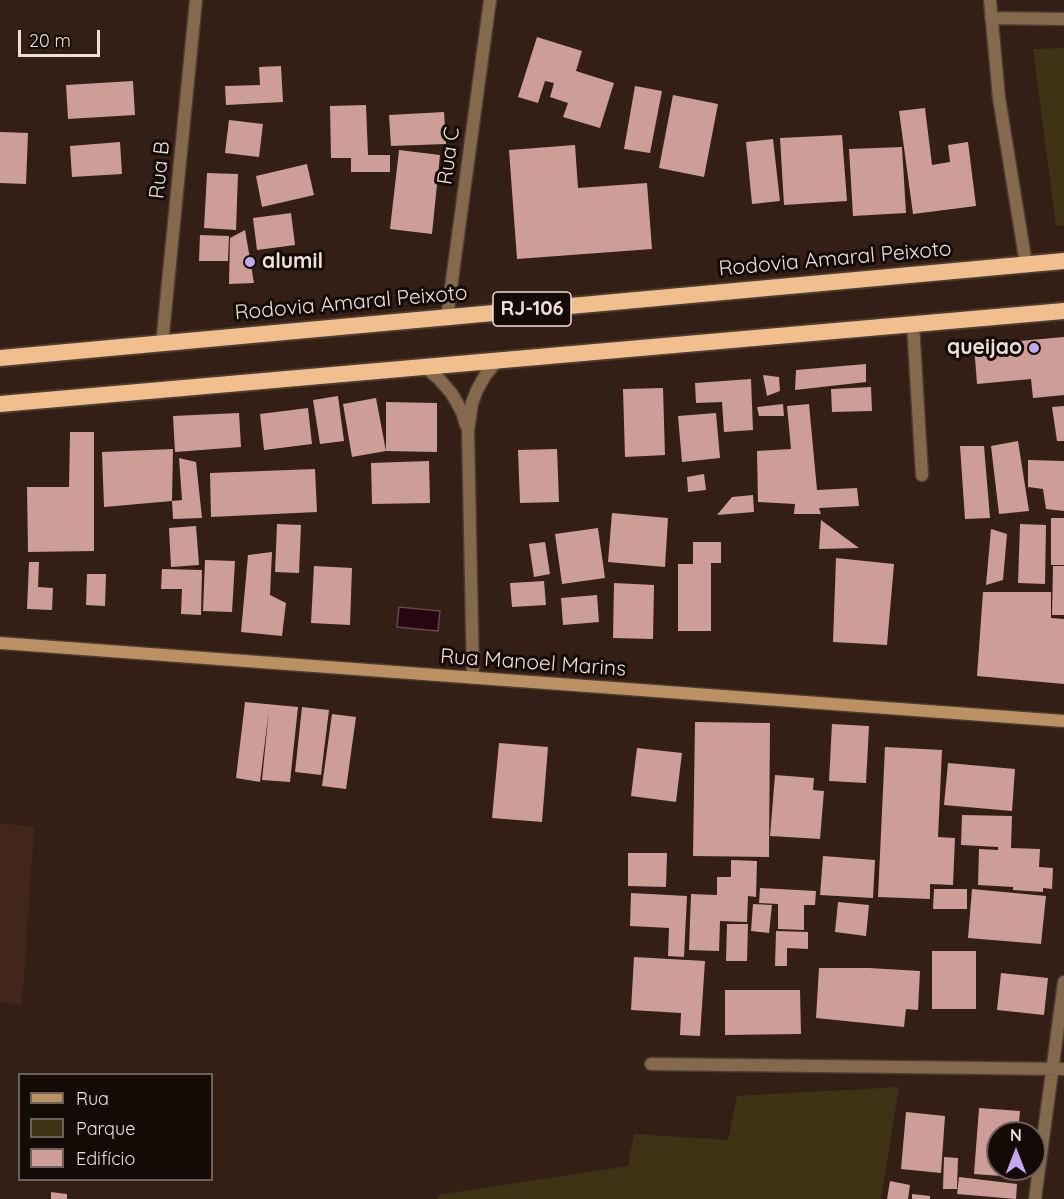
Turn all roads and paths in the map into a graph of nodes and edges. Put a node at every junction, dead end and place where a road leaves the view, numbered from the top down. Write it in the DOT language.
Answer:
graph roads {
  1 [pos="196,0"];
  2 [pos="490,0"];
  3 [pos="990,0"];
  4 [pos="991,18"];
  5 [pos="1064,19"];
  6 [pos="1064,261"];
  7 [pos="1026,264"];
  8 [pos="1064,311"];
  9 [pos="447,317"];
  10 [pos="913,324"];
  11 [pos="162,344"];
  12 [pos="0,358"];
  13 [pos="498,360"];
  14 [pos="424,366"];
  15 [pos="0,404"];
  16 [pos="468,431"];
  17 [pos="922,475"];
  18 [pos="0,643"];
  19 [pos="473,678"];
  20 [pos="1064,721"];
  21 [pos="1064,981"];
  22 [pos="651,1064"];
  23 [pos="1058,1068"];
  24 [pos="1035,1199"];
  1 -- 11 [label="street, Rua B"];
  2 -- 9 [label="street, Rua C"];
  3 -- 4 [label="street"];
  4 -- 5 [label="street"];
  4 -- 7 [label="street"];
  6 -- 7 [label="highway, Rodovia Amaral Peixoto / RJ-106"];
  7 -- 9 [label="highway, Rodovia Amaral Peixoto / RJ-106"];
  8 -- 10 [label="highway, RJ-106"];
  9 -- 11 [label="highway, Rodovia Amaral Peixoto / RJ-106"];
  10 -- 13 [label="highway, RJ-106"];
  10 -- 17 [label="street"];
  11 -- 12 [label="highway, Rodovia Amaral Peixoto / RJ-106"];
  13 -- 14 [label="highway, RJ-106"];
  13 -- 16 [label="street"];
  14 -- 15 [label="highway, RJ-106"];
  14 -- 16 [label="street"];
  16 -- 19 [label="street"];
  18 -- 19 [label="main road, Rua Manoel Marins"];
  19 -- 20 [label="main road, Rua Manoel Marins"];
  21 -- 23 [label="street"];
  22 -- 23 [label="street"];
  23 -- 24 [label="street"];
}
